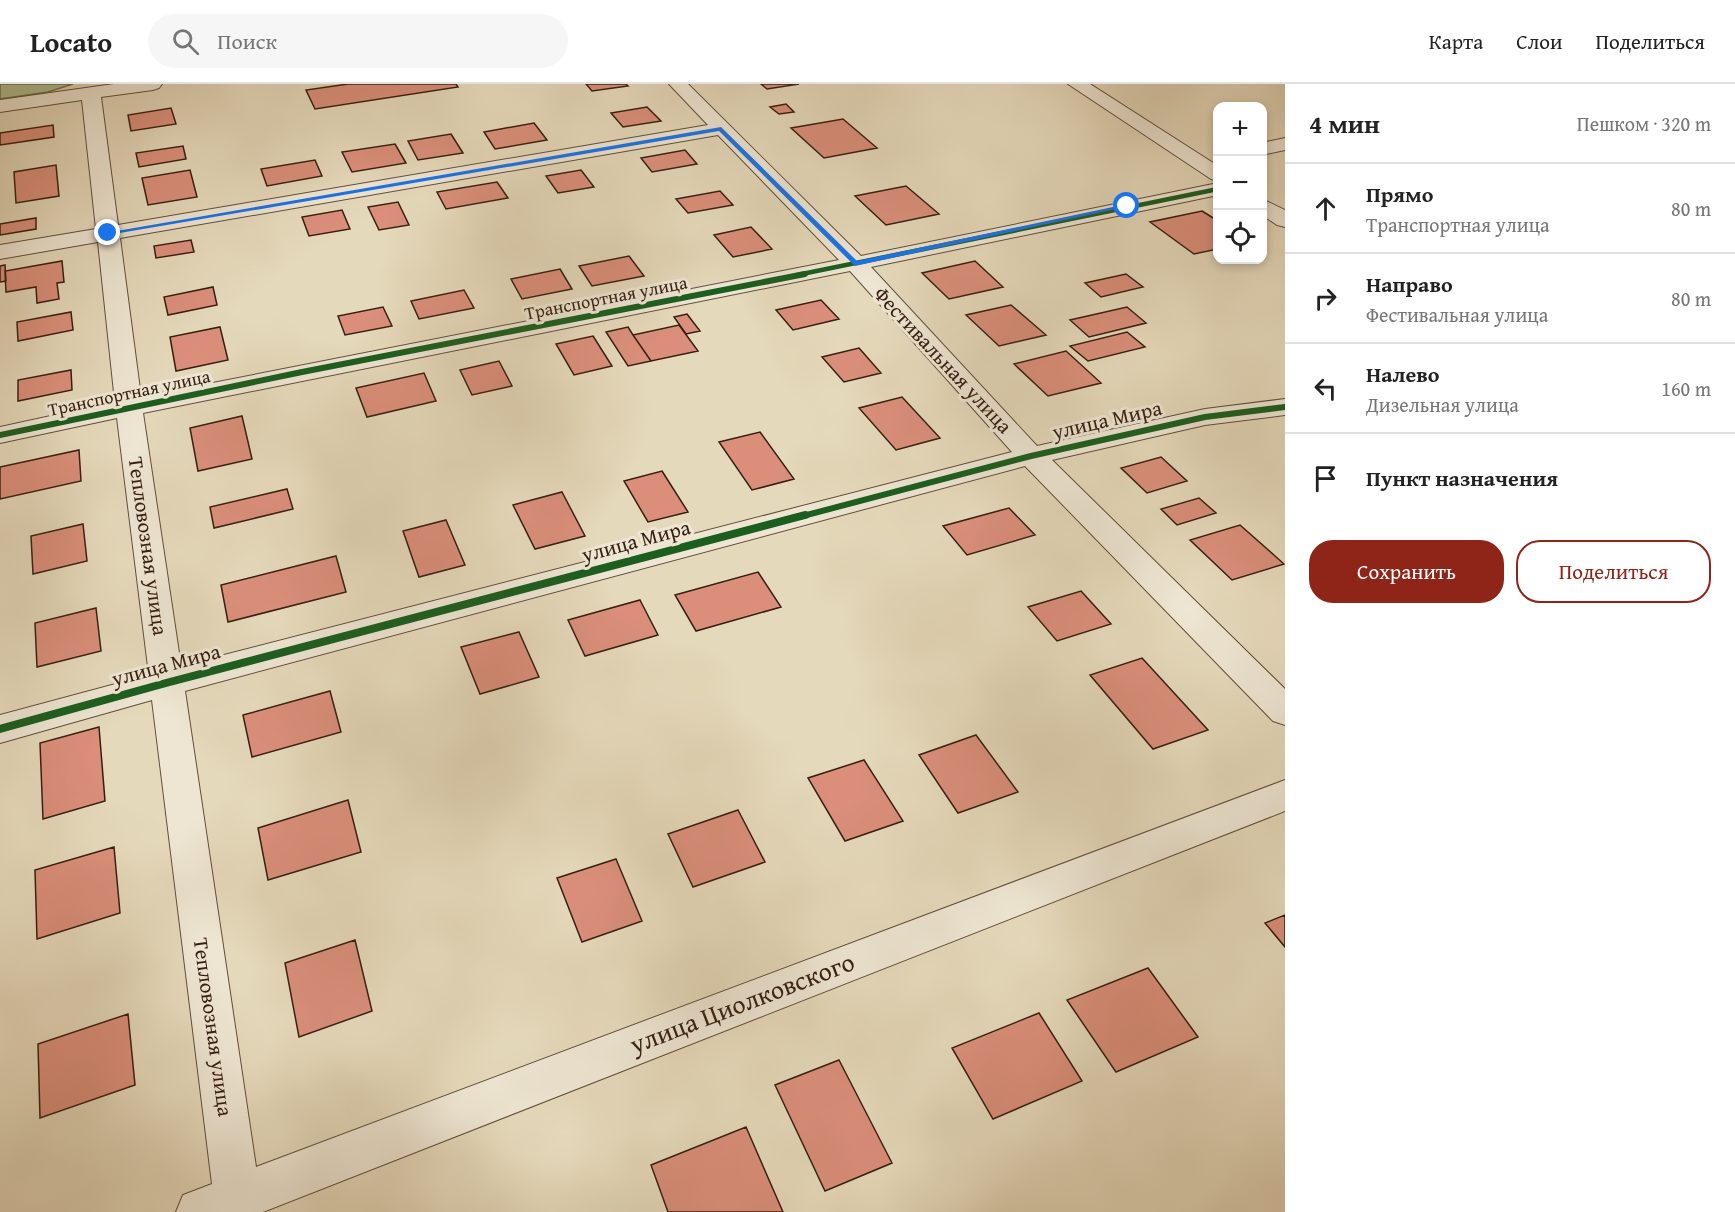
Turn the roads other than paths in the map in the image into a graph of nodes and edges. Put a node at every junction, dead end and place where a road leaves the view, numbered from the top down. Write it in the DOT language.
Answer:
graph roads {
  1 [pos="153,84"];
  2 [pos="678,84"];
  3 [pos="1077,84"];
  4 [pos="92,102"];
  5 [pos="0,105"];
  6 [pos="0,124"];
  7 [pos="721,129"];
  8 [pos="1285,144"];
  9 [pos="1267,148"];
  10 [pos="1213,159"];
  11 [pos="1197,162"];
  12 [pos="1213,173"];
  13 [pos="1213,190"];
  14 [pos="1267,208"];
  15 [pos="1285,220"];
  16 [pos="108,233"];
  17 [pos="0,252"];
  18 [pos="855,264"];
  19 [pos="129,407"];
  20 [pos="1285,407"];
  21 [pos="0,435"];
  22 [pos="1031,456"];
  23 [pos="166,683"];
  24 [pos="1285,711"];
  25 [pos="0,729"];
  26 [pos="1285,795"];
  27 [pos="225,1207"];
  1 -- 4 [label="street"];
  2 -- 7 [label="street, Фестивальная улица"];
  3 -- 11 [label="street"];
  4 -- 5 [label="street"];
  4 -- 6 [label="street"];
  4 -- 16 [label="street, Тепловозная улица"];
  7 -- 16 [label="street"];
  7 -- 18 [label="street, Фестивальная улица"];
  8 -- 9 [label="street"];
  10 -- 11 [label="street"];
  11 -- 12 [label="street"];
  13 -- 18 [label="street, Транспортная улица"];
  14 -- 15 [label="street"];
  16 -- 17 [label="street"];
  16 -- 19 [label="street, Тепловозная улица"];
  18 -- 19 [label="street, Транспортная улица"];
  18 -- 22 [label="street, Фестивальная улица"];
  19 -- 21 [label="street, Транспортная улица"];
  19 -- 23 [label="street, Тепловозная улица"];
  20 -- 22 [label="street, улица Мира"];
  22 -- 23 [label="street, улица Мира"];
  22 -- 24 [label="street, Фестивальная улица"];
  23 -- 25 [label="street, улица Мира"];
  23 -- 27 [label="street, Тепловозная улица"];
  26 -- 27 [label="street, улица Циолковского"];
}
